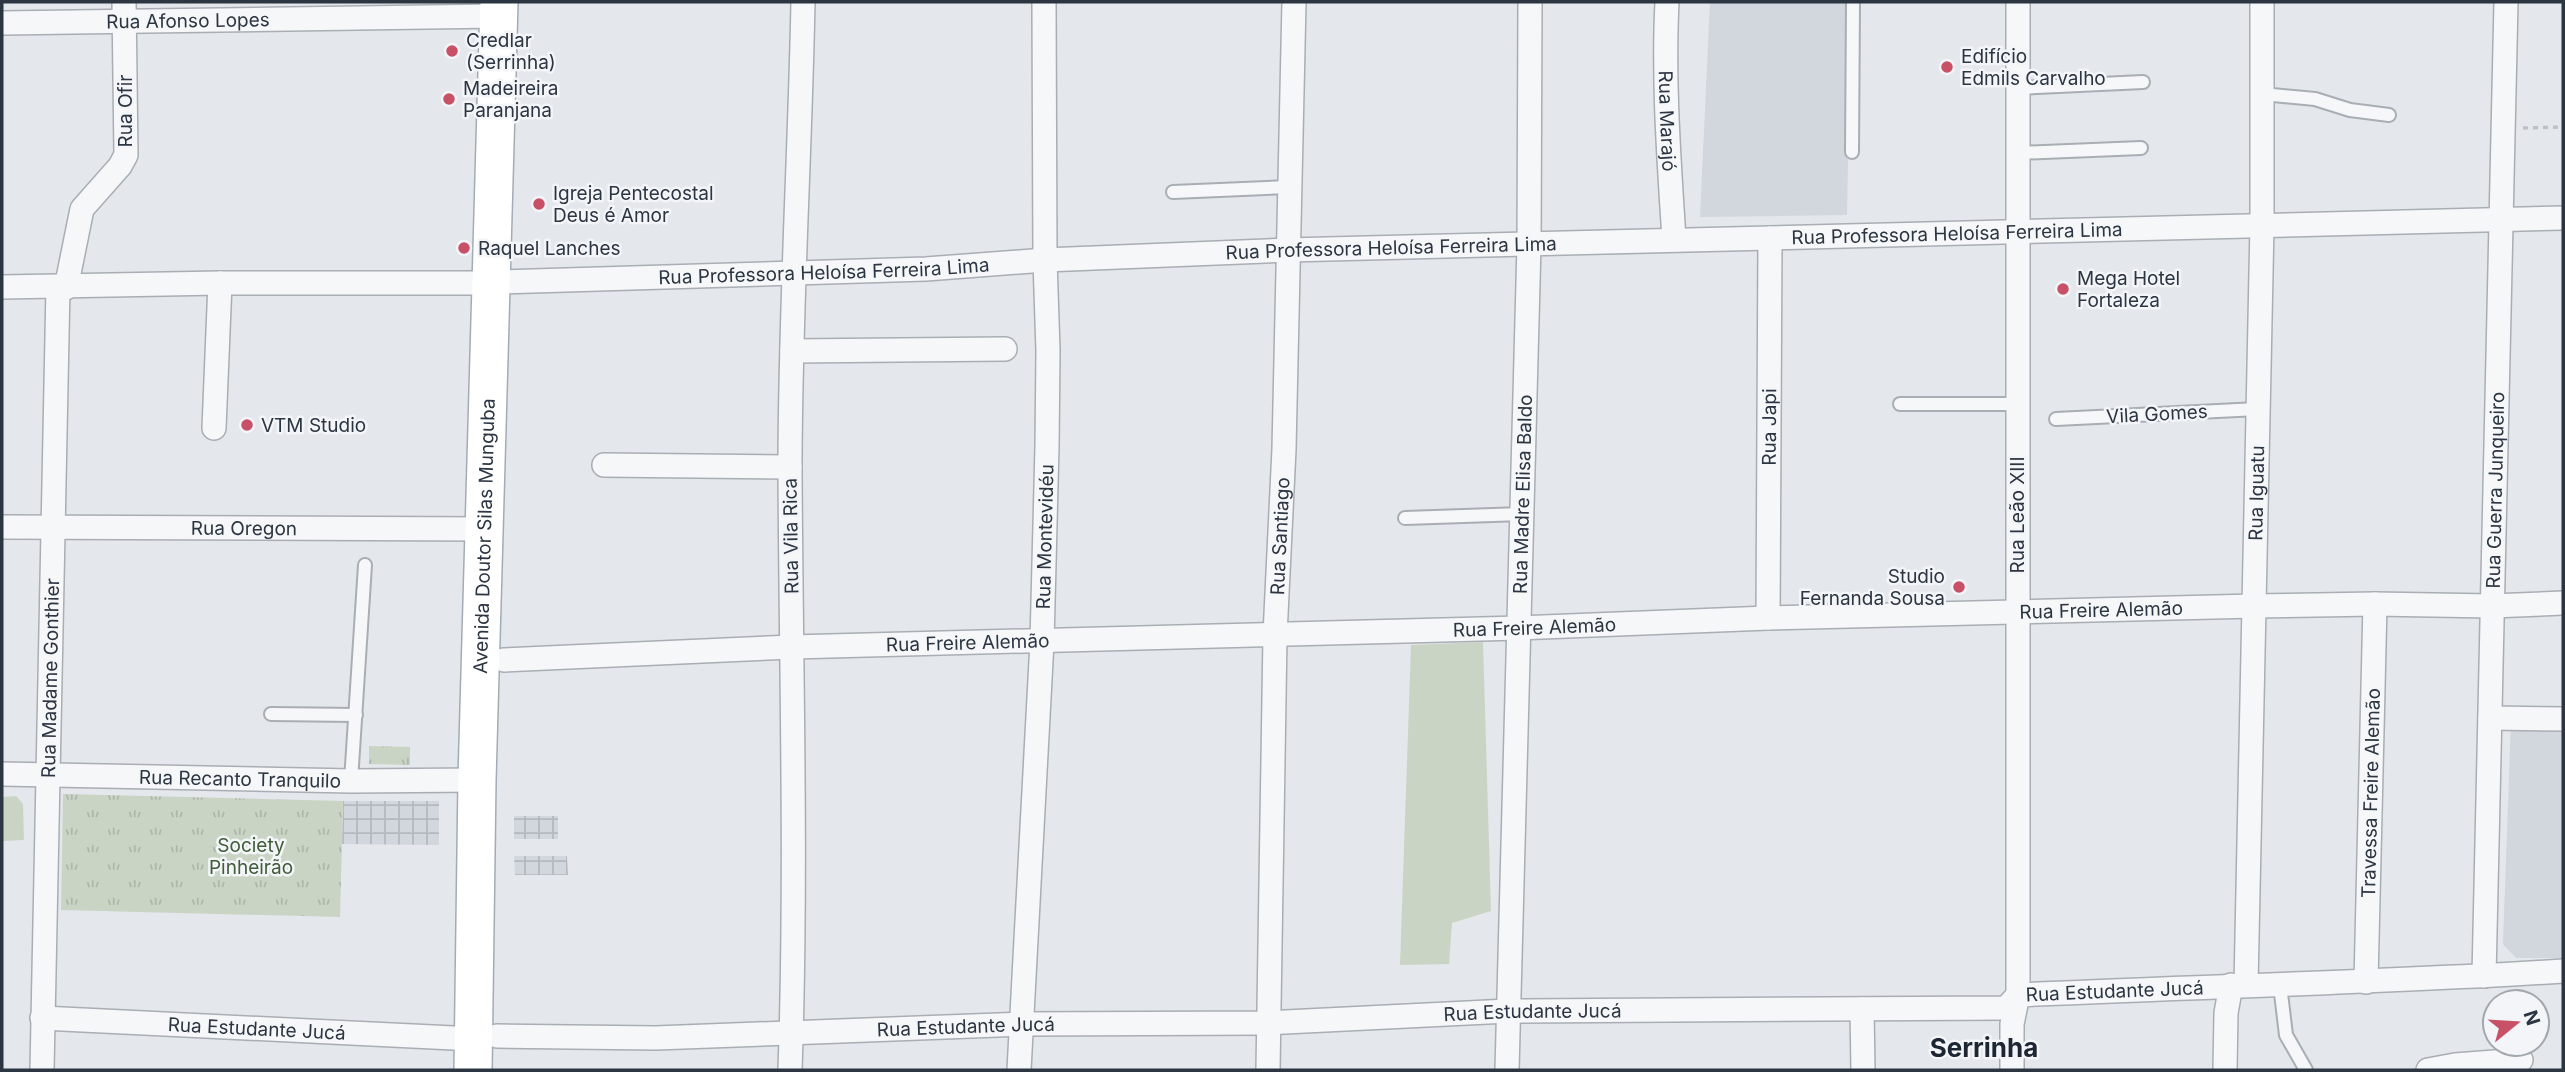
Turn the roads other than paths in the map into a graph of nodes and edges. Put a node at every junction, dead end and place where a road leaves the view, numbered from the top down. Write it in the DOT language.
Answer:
graph roads {
  1 [pos="803,2"];
  2 [pos="1044,2"];
  3 [pos="1294,2"];
  4 [pos="1530,2"];
  5 [pos="1667,2"];
  6 [pos="1853,2"];
  7 [pos="2018,2"];
  8 [pos="2262,2"];
  9 [pos="2506,2"];
  10 [pos="490,7"];
  11 [pos="422,10"];
  12 [pos="124,12"];
  13 [pos="2,23"];
  14 [pos="2143,82"];
  15 [pos="2018,88"];
  16 [pos="2262,94"];
  17 [pos="2389,115"];
  18 [pos="2141,148"];
  19 [pos="1852,152"];
  20 [pos="2018,153"];
  21 [pos="1290,187"];
  22 [pos="1172,192"];
  23 [pos="2563,218"];
  24 [pos="2502,219"];
  25 [pos="2262,225"];
  26 [pos="2018,232"];
  27 [pos="1770,238"];
  28 [pos="1674,239"];
  29 [pos="1529,244"];
  30 [pos="1288,250"];
  31 [pos="1045,260"];
  32 [pos="793,272"];
  33 [pos="502,282"];
  34 [pos="219,283"];
  35 [pos="2,287"];
  36 [pos="62,287"];
  37 [pos="1005,349"];
  38 [pos="792,351"];
  39 [pos="1900,404"];
  40 [pos="2018,404"];
  41 [pos="2258,409"];
  42 [pos="2056,419"];
  43 [pos="215,428"];
  44 [pos="604,465"];
  45 [pos="790,467"];
  46 [pos="1522,514"];
  47 [pos="1405,518"];
  48 [pos="2,527"];
  49 [pos="51,529"];
  50 [pos="485,529"];
  51 [pos="365,565"];
  52 [pos="2563,603"];
  53 [pos="2375,604"];
  54 [pos="2254,606"];
  55 [pos="2492,606"];
  56 [pos="2017,613"];
  57 [pos="1768,618"];
  58 [pos="1519,628"];
  59 [pos="1275,635"];
  60 [pos="1042,642"];
  61 [pos="792,647"];
  62 [pos="504,660"];
  63 [pos="271,714"];
  64 [pos="356,715"];
  65 [pos="2490,718"];
  66 [pos="2563,719"];
  67 [pos="2,774"];
  68 [pos="48,775"];
  69 [pos="351,780"];
  70 [pos="477,780"];
  71 [pos="2563,971"];
  72 [pos="2484,976"];
  73 [pos="2366,982"];
  74 [pos="2239,985"];
  75 [pos="2280,985"];
  76 [pos="2018,995"];
  77 [pos="1862,1009"];
  78 [pos="1508,1011"];
  79 [pos="42,1018"];
  80 [pos="1267,1023"];
  81 [pos="1022,1024"];
  82 [pos="791,1032"];
  83 [pos="485,1054"];
  84 [pos="2521,1060"];
  85 [pos="41,1070"];
  86 [pos="790,1070"];
  87 [pos="1019,1070"];
  88 [pos="1268,1070"];
  89 [pos="1507,1070"];
  90 [pos="1863,1070"];
  91 [pos="2012,1070"];
  92 [pos="2225,1070"];
  93 [pos="2306,1070"];
  94 [pos="2428,1070"];
  1 -- 32 [label="street, Rua Vila Rica"];
  2 -- 31 [label="street, Rua Montevidéu"];
  3 -- 21 [label="street, Rua Santiago"];
  4 -- 29 [label="street, Rua Madre Elisa Baldo"];
  5 -- 28 [label="street, Rua Marajó"];
  6 -- 19 [label="lane"];
  7 -- 15 [label="street, Rua Leão XIII"];
  8 -- 16 [label="street, Rua Iguatu"];
  9 -- 24 [label="street, Rua Guerra Junqueiro"];
  10 -- 11 [label="street, Rua Afonso Lopes"];
  10 -- 33 [label="main road, Avenida Doutor Silas Munguba"];
  11 -- 12 [label="street, Rua Afonso Lopes"];
  12 -- 13 [label="street, Rua Afonso Lopes"];
  12 -- 36 [label="street, Rua Ofir"];
  14 -- 15 [label="lane"];
  15 -- 20 [label="street, Rua Leão XIII"];
  16 -- 17 [label="lane"];
  16 -- 25 [label="street, Rua Iguatu"];
  18 -- 20 [label="lane"];
  20 -- 26 [label="street, Rua Leão XIII"];
  21 -- 22 [label="lane"];
  21 -- 30 [label="street, Rua Santiago"];
  23 -- 24 [label="street, Rua Professora Heloísa Ferreira Lima"];
  24 -- 25 [label="street, Rua Professora Heloísa Ferreira Lima"];
  24 -- 55 [label="street, Rua Guerra Junqueiro"];
  25 -- 26 [label="street, Rua Professora Heloísa Ferreira Lima"];
  25 -- 41 [label="street, Rua Iguatu"];
  26 -- 27 [label="street, Rua Professora Heloísa Ferreira Lima"];
  26 -- 40 [label="street, Rua Leão XIII"];
  27 -- 28 [label="street, Rua Professora Heloísa Ferreira Lima"];
  27 -- 57 [label="street, Rua Japi"];
  28 -- 29 [label="street, Rua Professora Heloísa Ferreira Lima"];
  29 -- 30 [label="street, Rua Professora Heloísa Ferreira Lima"];
  29 -- 46 [label="street, Rua Madre Elisa Baldo"];
  30 -- 31 [label="street, Rua Professora Heloísa Ferreira Lima"];
  30 -- 59 [label="street, Rua Santiago"];
  31 -- 32 [label="street, Rua Professora Heloísa Ferreira Lima"];
  31 -- 60 [label="street, Rua Montevidéu"];
  32 -- 33 [label="street, Rua Professora Heloísa Ferreira Lima"];
  32 -- 38 [label="street, Rua Vila Rica"];
  33 -- 34 [label="street, Rua Professora Heloísa Ferreira Lima"];
  33 -- 50 [label="main road, Avenida Doutor Silas Munguba"];
  33 -- 62 [label="main road, Avenida Doutor Silas Munguba"];
  34 -- 36 [label="street, Rua Professora Heloísa Ferreira Lima"];
  34 -- 43 [label="street"];
  35 -- 36 [label="street, Rua Professora Heloísa Ferreira Lima"];
  36 -- 49 [label="street, Rua Madame Gonthier"];
  37 -- 38 [label="street"];
  38 -- 45 [label="street, Rua Vila Rica"];
  39 -- 40 [label="lane"];
  40 -- 56 [label="street, Rua Leão XIII"];
  41 -- 42 [label="lane, Vila Gomes"];
  41 -- 54 [label="street, Rua Iguatu"];
  44 -- 45 [label="street"];
  45 -- 61 [label="street, Rua Vila Rica"];
  46 -- 47 [label="lane"];
  46 -- 58 [label="street, Rua Madre Elisa Baldo"];
  48 -- 49 [label="street, Rua Oregon"];
  49 -- 50 [label="street, Rua Oregon"];
  49 -- 68 [label="street, Rua Madame Gonthier"];
  50 -- 70 [label="main road, Avenida Doutor Silas Munguba"];
  51 -- 64 [label="lane"];
  52 -- 55 [label="street, Rua Freire Alemão"];
  53 -- 54 [label="street, Rua Freire Alemão"];
  53 -- 55 [label="street, Rua Freire Alemão"];
  53 -- 73 [label="street, Travessa Freire Alemão"];
  54 -- 56 [label="street, Rua Freire Alemão"];
  54 -- 74 [label="street, Rua Iguatu"];
  55 -- 65 [label="street, Rua Guerra Junqueiro"];
  56 -- 57 [label="street, Rua Freire Alemão"];
  56 -- 76 [label="street, Rua Leão XIII"];
  57 -- 58 [label="street, Rua Freire Alemão"];
  58 -- 59 [label="street, Rua Freire Alemão"];
  58 -- 78 [label="street, Rua Madre Elisa Baldo"];
  59 -- 60 [label="street, Rua Freire Alemão"];
  59 -- 80 [label="street, Rua Santiago"];
  60 -- 61 [label="street, Rua Freire Alemão"];
  60 -- 81 [label="street, Rua Montevidéu"];
  61 -- 62 [label="street, Rua Freire Alemão"];
  61 -- 82 [label="street, Rua Vila Rica"];
  62 -- 83 [label="main road, Avenida Doutor Silas Munguba"];
  63 -- 64 [label="lane"];
  64 -- 69 [label="lane"];
  65 -- 66 [label="street"];
  65 -- 72 [label="street, Rua Guerra Junqueiro"];
  67 -- 68 [label="street, Rua Recanto Tranquilo"];
  68 -- 69 [label="street, Rua Recanto Tranquilo"];
  68 -- 79 [label="street, Rua Madame Gonthier"];
  69 -- 70 [label="street, Rua Recanto Tranquilo"];
  70 -- 83 [label="main road, Avenida Doutor Silas Munguba"];
  71 -- 72 [label="street, Rua Estudante Jucá"];
  72 -- 73 [label="street, Rua Estudante Jucá"];
  73 -- 75 [label="street, Rua Estudante Jucá"];
  74 -- 75 [label="street, Rua Estudante Jucá"];
  74 -- 76 [label="street, Rua Estudante Jucá"];
  74 -- 92 [label="street, Rua Iguatu"];
  75 -- 93 [label="lane"];
  76 -- 77 [label="street, Rua Estudante Jucá"];
  76 -- 91 [label="street, Rua Leão XIII"];
  77 -- 78 [label="street, Rua Estudante Jucá"];
  77 -- 90 [label="street"];
  78 -- 80 [label="street, Rua Estudante Jucá"];
  78 -- 89 [label="street, Rua Madre Elisa Baldo"];
  79 -- 83 [label="street, Rua Estudante Jucá"];
  79 -- 85 [label="street, Rua Madame Gonthier"];
  80 -- 81 [label="street, Rua Estudante Jucá"];
  80 -- 88 [label="street, Rua Santiago"];
  81 -- 82 [label="street, Rua Estudante Jucá"];
  81 -- 87 [label="street, Rua Montevidéu"];
  82 -- 83 [label="street, Rua Estudante Jucá"];
  82 -- 86 [label="street, Rua Vila Rica"];
  84 -- 94 [label="street"];
}
